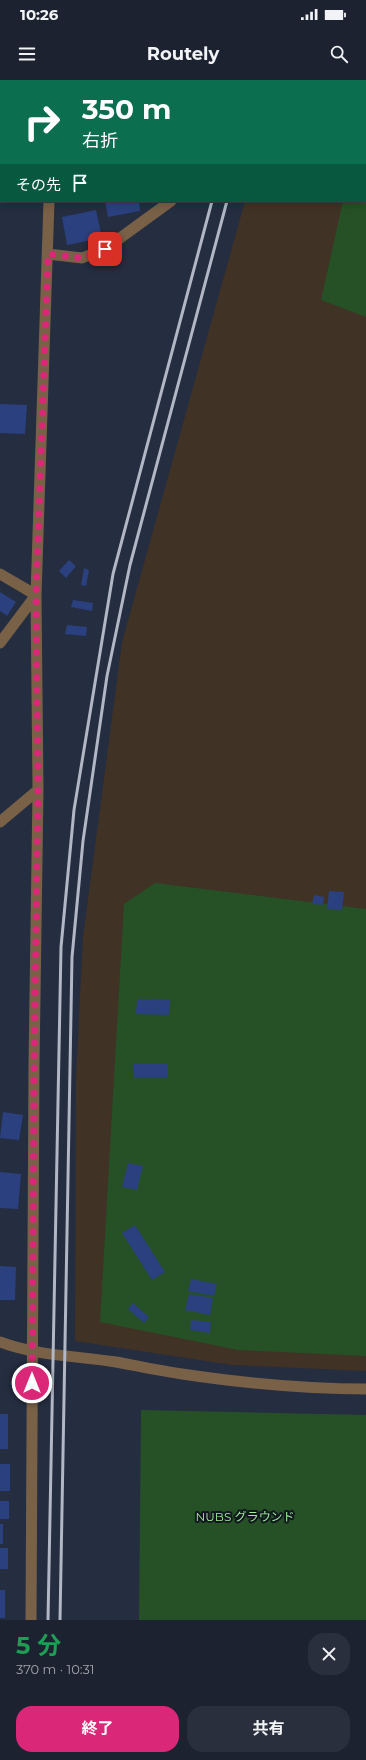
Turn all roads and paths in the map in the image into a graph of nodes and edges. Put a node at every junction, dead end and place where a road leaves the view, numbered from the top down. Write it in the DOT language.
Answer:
graph roads {
  1 [pos="49,202"];
  2 [pos="170,202"];
  3 [pos="48,254"];
  4 [pos="0,574"];
  5 [pos="36,595"];
  6 [pos="0,643"];
  7 [pos="38,790"];
  8 [pos="0,822"];
  9 [pos="0,1342"];
  10 [pos="32,1351"];
  11 [pos="366,1389"];
  12 [pos="31,1620"];
  1 -- 3 [label="street"];
  2 -- 3 [label="street"];
  3 -- 5 [label="street"];
  4 -- 5 [label="street"];
  5 -- 6 [label="street"];
  5 -- 7 [label="street"];
  7 -- 8 [label="street"];
  7 -- 10 [label="street"];
  9 -- 10 [label="street"];
  10 -- 11 [label="street"];
  10 -- 12 [label="street"];
}
